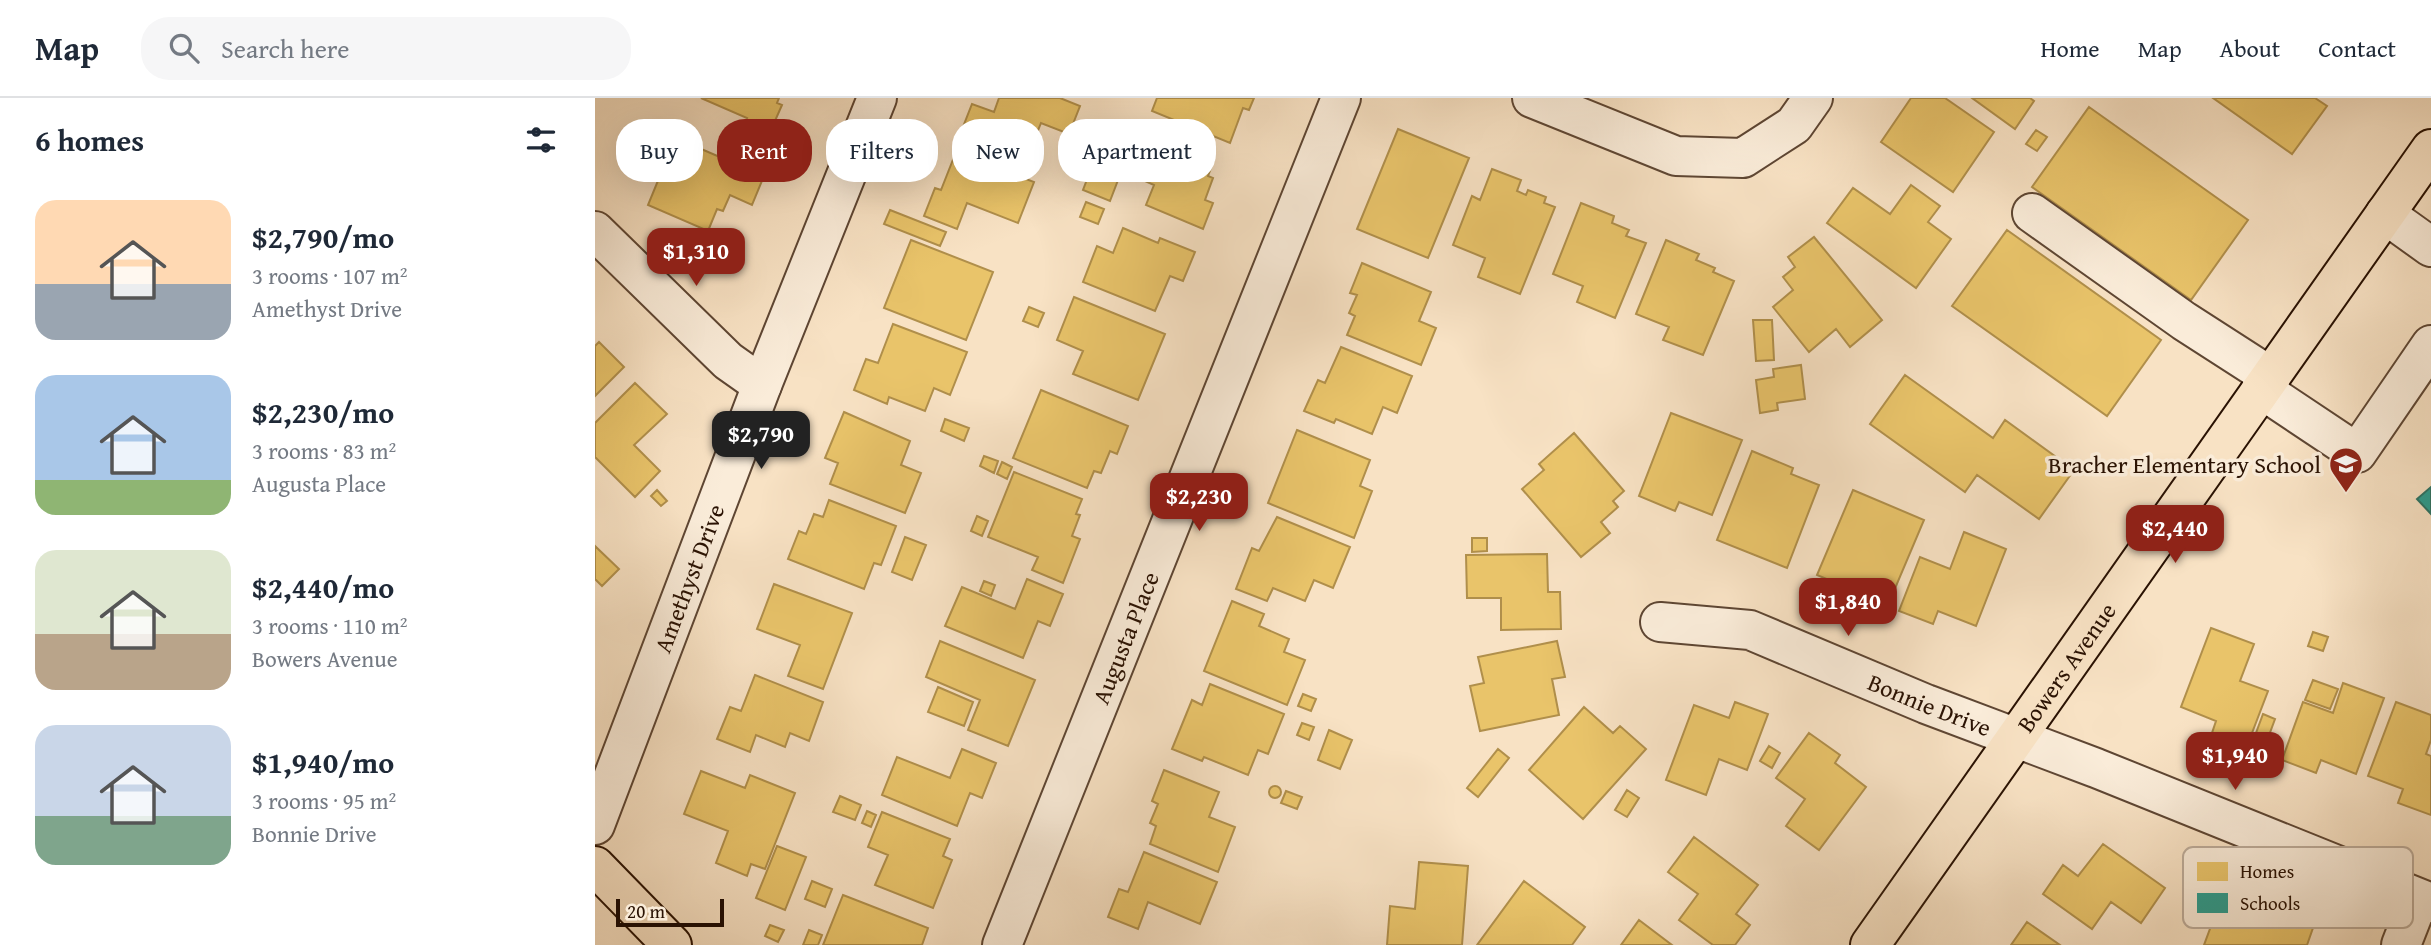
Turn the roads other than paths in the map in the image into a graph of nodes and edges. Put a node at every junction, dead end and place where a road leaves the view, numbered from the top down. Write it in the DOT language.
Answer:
graph roads {
  1 [pos="877,98"];
  2 [pos="1341,98"];
  3 [pos="1532,98"];
  4 [pos="1813,98"];
  5 [pos="2431,149"];
  6 [pos="2032,213"];
  7 [pos="2385,214"];
  8 [pos="595,231"];
  9 [pos="2431,247"];
  10 [pos="2431,345"];
  11 [pos="2266,383"];
  12 [pos="762,386"];
  13 [pos="1660,622"];
  14 [pos="2016,739"];
  15 [pos="595,825"];
  16 [pos="2291,847"];
  17 [pos="595,866"];
  18 [pos="2425,901"];
  19 [pos="2413,923"];
  20 [pos="2410,928"];
  21 [pos="672,945"];
  22 [pos="1002,945"];
  23 [pos="1870,945"];
  24 [pos="2401,945"];
  1 -- 12 [label="street, Amethyst Drive"];
  2 -- 22 [label="street, Augusta Place"];
  3 -- 4 [label="street"];
  5 -- 7 [label="main road, Bowers Avenue"];
  6 -- 11 [label="street"];
  7 -- 9 [label="street"];
  7 -- 11 [label="main road, Bowers Avenue"];
  8 -- 12 [label="street"];
  10 -- 11 [label="street"];
  11 -- 14 [label="main road, Bowers Avenue"];
  12 -- 15 [label="street, Amethyst Drive"];
  13 -- 14 [label="street, Bonnie Drive"];
  14 -- 16 [label="street, Bonnie Drive"];
  14 -- 23 [label="main road, Bowers Avenue"];
  17 -- 21 [label="main road"];
  18 -- 19 [label="street"];
  20 -- 24 [label="street"];
}
